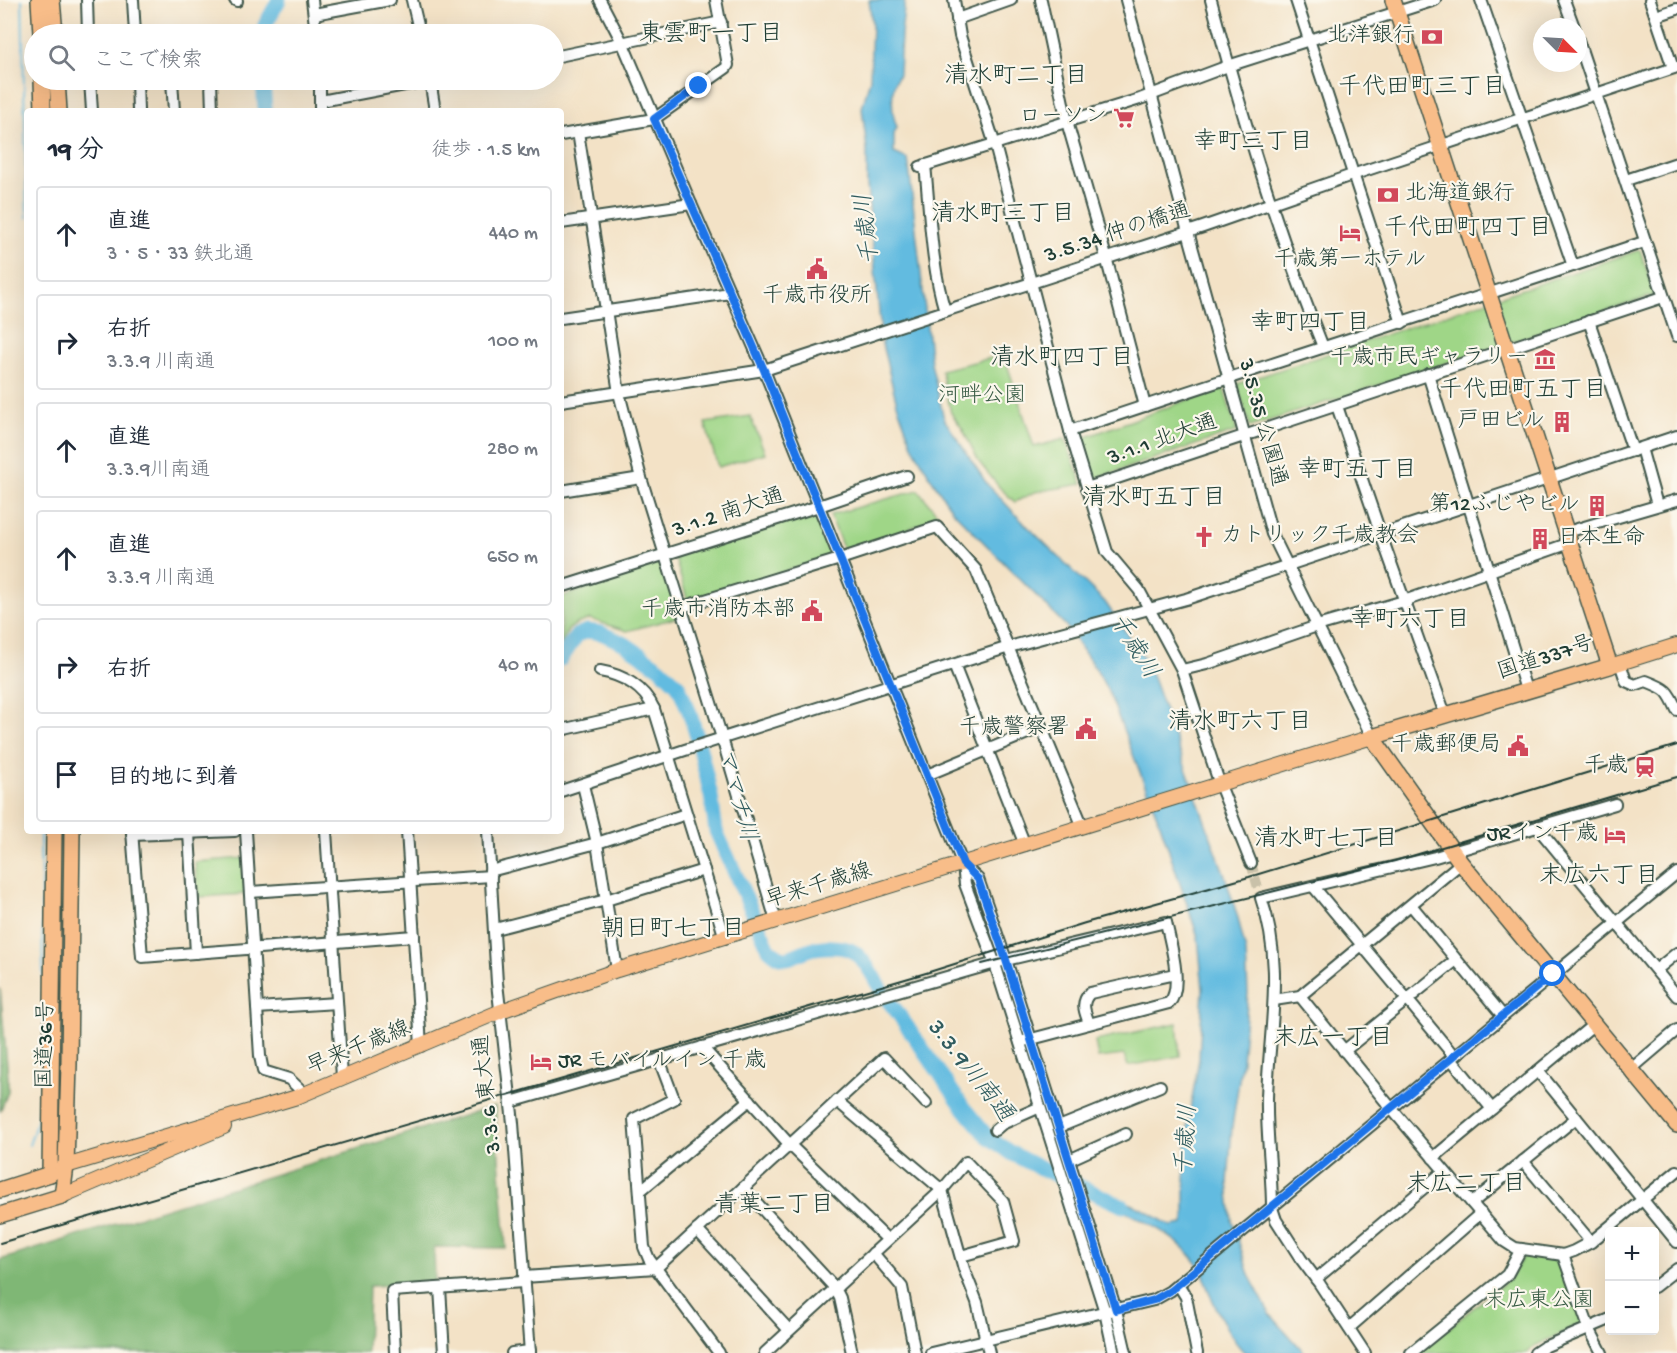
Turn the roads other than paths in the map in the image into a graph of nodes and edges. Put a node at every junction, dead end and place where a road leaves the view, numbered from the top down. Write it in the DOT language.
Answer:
graph roads {
  1 [pos="39,0"];
  2 [pos="52,0"];
  3 [pos="87,0"];
  4 [pos="133,0"];
  5 [pos="312,0"];
  6 [pos="390,0"];
  7 [pos="412,0"];
  8 [pos="600,0"];
  9 [pos="716,0"];
  10 [pos="954,0"];
  11 [pos="1011,0"];
  12 [pos="1041,0"];
  13 [pos="1126,0"];
  14 [pos="1211,0"];
  15 [pos="1296,0"];
  16 [pos="1436,0"];
  17 [pos="1481,0"];
  18 [pos="1564,0"];
  19 [pos="1650,0"];
  20 [pos="1394,6"];
  21 [pos="1677,9"];
  22 [pos="314,14"];
  23 [pos="1656,16"];
  24 [pos="1571,18"];
  25 [pos="957,19"];
  26 [pos="721,22"];
  27 [pos="40,24"];
  28 [pos="54,24"];
  29 [pos="88,24"];
  30 [pos="134,24"];
  31 [pos="315,24"];
  32 [pos="418,24"];
  33 [pos="1310,41"];
  34 [pos="622,44"];
  35 [pos="564,55"];
  36 [pos="1228,66"];
  37 [pos="1587,67"];
  38 [pos="1675,67"];
  39 [pos="42,90"];
  40 [pos="58,90"];
  41 [pos="91,90"];
  42 [pos="137,90"];
  43 [pos="173,90"];
  44 [pos="211,90"];
  45 [pos="320,90"];
  46 [pos="388,90"];
  47 [pos="432,90"];
  48 [pos="1152,94"];
  49 [pos="1596,94"];
  50 [pos="321,106"];
  51 [pos="43,108"];
  52 [pos="59,108"];
  53 [pos="92,108"];
  54 [pos="138,108"];
  55 [pos="174,108"];
  56 [pos="212,108"];
  57 [pos="435,108"];
  58 [pos="654,119"];
  59 [pos="1521,120"];
  60 [pos="1067,122"];
  61 [pos="578,132"];
  62 [pos="564,134"];
  63 [pos="995,145"];
  64 [pos="1440,147"];
  65 [pos="1677,163"];
  66 [pos="1352,175"];
  67 [pos="1626,180"];
  68 [pos="1271,203"];
  69 [pos="691,204"];
  70 [pos="591,218"];
  71 [pos="564,222"];
  72 [pos="1188,232"];
  73 [pos="1644,242"];
  74 [pos="1106,257"];
  75 [pos="1573,266"];
  76 [pos="1031,282"];
  77 [pos="730,293"];
  78 [pos="1490,294"];
  79 [pos="1663,297"];
  80 [pos="606,312"];
  81 [pos="941,312"];
  82 [pos="564,318"];
  83 [pos="1589,321"];
  84 [pos="1402,323"];
  85 [pos="1677,336"];
  86 [pos="1323,347"];
  87 [pos="1507,348"];
  88 [pos="764,370"];
  89 [pos="1428,374"];
  90 [pos="1228,378"];
  91 [pos="619,393"];
  92 [pos="564,401"];
  93 [pos="1145,406"];
  94 [pos="1337,406"];
  95 [pos="1070,431"];
  96 [pos="1244,434"];
  97 [pos="1677,436"];
  98 [pos="1637,449"];
  99 [pos="907,476"];
  100 [pos="641,478"];
  101 [pos="1550,478"];
  102 [pos="1087,488"];
  103 [pos="564,491"];
  104 [pos="1677,500"];
  105 [pos="1657,505"];
  106 [pos="819,506"];
  107 [pos="1469,506"];
  108 [pos="1381,536"];
  109 [pos="1569,537"];
  110 [pos="664,555"];
  111 [pos="840,559"];
  112 [pos="1288,564"];
  113 [pos="1489,570"];
  114 [pos="564,586"];
  115 [pos="1404,600"];
  116 [pos="682,607"];
  117 [pos="1148,609"];
  118 [pos="1317,626"];
  119 [pos="1677,645"];
  120 [pos="1010,647"];
  121 [pos="954,664"];
  122 [pos="1615,665"];
  123 [pos="1182,670"];
  124 [pos="600,671"];
  125 [pos="890,685"];
  126 [pos="1526,690"];
  127 [pos="654,709"];
  128 [pos="1677,710"];
  129 [pos="1445,714"];
  130 [pos="1042,727"];
  131 [pos="564,729"];
  132 [pos="1372,737"];
  133 [pos="722,738"];
  134 [pos="989,749"];
  135 [pos="668,756"];
  136 [pos="927,775"];
  137 [pos="583,785"];
  138 [pos="1217,786"];
  139 [pos="564,790"];
  140 [pos="1615,804"];
  141 [pos="686,814"];
  142 [pos="1083,827"];
  143 [pos="1538,828"];
  144 [pos="54,834"];
  145 [pos="72,834"];
  146 [pos="132,834"];
  147 [pos="189,834"];
  148 [pos="246,834"];
  149 [pos="326,834"];
  150 [pos="407,834"];
  151 [pos="488,834"];
  152 [pos="597,843"];
  153 [pos="1025,845"];
  154 [pos="1457,858"];
  155 [pos="1251,863"];
  156 [pos="963,864"];
  157 [pos="704,870"];
  158 [pos="1677,873"];
  159 [pos="491,874"];
  160 [pos="410,881"];
  161 [pos="1312,886"];
  162 [pos="329,887"];
  163 [pos="250,892"];
  164 [pos="606,900"];
  165 [pos="1411,905"];
  166 [pos="774,922"];
  167 [pos="1617,923"];
  168 [pos="495,929"];
  169 [pos="414,936"];
  170 [pos="725,938"];
  171 [pos="333,943"];
  172 [pos="1362,946"];
  173 [pos="254,948"];
  174 [pos="196,953"];
  175 [pos="1677,953"];
  176 [pos="1456,960"];
  177 [pos="1001,962"];
  178 [pos="617,970"];
  179 [pos="1656,970"];
  180 [pos="1175,974"];
  181 [pos="1553,974"];
  182 [pos="1300,996"];
  183 [pos="1677,996"];
  184 [pos="1274,1000"];
  185 [pos="1408,1000"];
  186 [pos="337,1003"];
  187 [pos="257,1008"];
  188 [pos="501,1011"];
  189 [pos="1503,1016"];
  190 [pos="1089,1023"];
  191 [pos="1593,1025"];
  192 [pos="1677,1030"];
  193 [pos="1025,1040"];
  194 [pos="421,1046"];
  195 [pos="702,1047"];
  196 [pos="1344,1051"];
  197 [pos="1452,1057"];
  198 [pos="659,1059"];
  199 [pos="1630,1070"];
  200 [pos="1538,1071"];
  201 [pos="342,1077"];
  202 [pos="1160,1086"];
  203 [pos="305,1094"];
  204 [pos="750,1100"];
  205 [pos="287,1101"];
  206 [pos="837,1101"];
  207 [pos="511,1102"];
  208 [pos="926,1103"];
  209 [pos="1040,1107"];
  210 [pos="1390,1108"];
  211 [pos="1492,1109"];
  212 [pos="1576,1118"];
  213 [pos="1677,1125"];
  214 [pos="1059,1127"];
  215 [pos="995,1131"];
  216 [pos="1126,1134"];
  217 [pos="790,1145"];
  218 [pos="1433,1158"];
  219 [pos="1069,1160"];
  220 [pos="1523,1161"];
  221 [pos="66,1166"];
  222 [pos="1444,1171"];
  223 [pos="1677,1171"];
  224 [pos="50,1174"];
  225 [pos="743,1188"];
  226 [pos="0,1190"];
  227 [pos="942,1190"];
  228 [pos="640,1191"];
  229 [pos="62,1196"];
  230 [pos="1642,1199"];
  231 [pos="1472,1203"];
  232 [pos="1272,1208"];
  233 [pos="1481,1213"];
  234 [pos="0,1215"];
  235 [pos="697,1230"];
  236 [pos="887,1239"];
  237 [pos="1591,1242"];
  238 [pos="1677,1242"];
  239 [pos="1521,1249"];
  240 [pos="873,1253"];
  241 [pos="1563,1255"];
  242 [pos="961,1256"];
  243 [pos="656,1268"];
  244 [pos="1677,1269"];
  245 [pos="1316,1279"];
  246 [pos="524,1280"];
  247 [pos="1182,1280"];
  248 [pos="1659,1283"];
  249 [pos="440,1288"];
  250 [pos="835,1288"];
  251 [pos="1111,1311"];
  252 [pos="1605,1321"];
  253 [pos="1349,1328"];
  254 [pos="1589,1328"];
  255 [pos="789,1330"];
  256 [pos="986,1340"];
  257 [pos="530,1352"];
  258 [pos="395,1353"];
  259 [pos="444,1353"];
  260 [pos="512,1353"];
  261 [pos="719,1353"];
  262 [pos="765,1353"];
  263 [pos="852,1353"];
  264 [pos="915,1353"];
  265 [pos="931,1353"];
  266 [pos="989,1353"];
  267 [pos="1114,1353"];
  268 [pos="1126,1353"];
  269 [pos="1197,1353"];
  270 [pos="1365,1353"];
  271 [pos="1411,1353"];
  272 [pos="1535,1353"];
  273 [pos="1602,1353"];
  1 -- 27 [label="highway"];
  2 -- 28 [label="highway"];
  3 -- 29 [label="street"];
  4 -- 30 [label="street"];
  5 -- 22 [label="street"];
  6 -- 22 [label="street"];
  7 -- 32 [label="street"];
  8 -- 34 [label="street"];
  9 -- 26 [label="street"];
  10 -- 25 [label="street"];
  11 -- 25 [label="street"];
  12 -- 60 [label="street"];
  13 -- 48 [label="street, 3.5.35 公園通"];
  14 -- 36 [label="street"];
  15 -- 33 [label="street"];
  16 -- 20 [label="street"];
  17 -- 59 [label="street"];
  18 -- 24 [label="street"];
  19 -- 23 [label="street"];
  20 -- 33 [label="street"];
  20 -- 64 [label="highway, 国道337号"];
  21 -- 23 [label="street"];
  22 -- 31 [label="street"];
  23 -- 38 [label="street"];
  25 -- 63 [label="street"];
  26 -- 34 [label="street"];
  26 -- 58 [label="street"];
  33 -- 36 [label="street"];
  33 -- 66 [label="street"];
  34 -- 35 [label="street"];
  34 -- 58 [label="street"];
  36 -- 48 [label="street"];
  36 -- 68 [label="street"];
  37 -- 49 [label="street"];
  38 -- 49 [label="street, 3.5.34 仲の橋通"];
  39 -- 51 [label="highway"];
  40 -- 52 [label="highway"];
  41 -- 53 [label="street"];
  42 -- 54 [label="street"];
  43 -- 55 [label="street"];
  44 -- 56 [label="street"];
  45 -- 50 [label="street"];
  46 -- 50 [label="street"];
  47 -- 57 [label="street"];
  48 -- 60 [label="street"];
  48 -- 72 [label="street, 3.5.35 公園通"];
  49 -- 59 [label="street, 3.5.34 仲の橋通"];
  49 -- 67 [label="street"];
  58 -- 61 [label="street"];
  58 -- 69 [label="street"];
  59 -- 64 [label="street, 3.5.34 仲の橋通"];
  59 -- 75 [label="street"];
  60 -- 63 [label="street"];
  60 -- 74 [label="street"];
  61 -- 62 [label="street"];
  61 -- 70 [label="street"];
  63 -- 76 [label="street"];
  63 -- 81 [label="street"];
  64 -- 66 [label="street, 3.5.34 仲の橋通"];
  64 -- 78 [label="highway, 国道337号"];
  65 -- 67 [label="street"];
  66 -- 68 [label="street, 3.5.34 仲の橋通"];
  66 -- 84 [label="street"];
  67 -- 73 [label="street"];
  68 -- 72 [label="street, 3.5.34 仲の橋通"];
  68 -- 86 [label="street"];
  69 -- 70 [label="street"];
  69 -- 77 [label="street"];
  70 -- 71 [label="street"];
  70 -- 80 [label="street"];
  72 -- 74 [label="street, 3.5.34 仲の橋通"];
  72 -- 90 [label="street, 3.5.35 公園通"];
  73 -- 75 [label="street, 3.1.1 北大通"];
  73 -- 79 [label="street"];
  74 -- 76 [label="street, 3.5.34 仲の橋通"];
  74 -- 93 [label="street"];
  75 -- 78 [label="street, 3.1.1 北大通"];
  76 -- 81 [label="street, 3.5.34 仲の橋通"];
  76 -- 95 [label="street"];
  77 -- 80 [label="street"];
  77 -- 88 [label="street"];
  78 -- 84 [label="street, 3.1.1 北大通"];
  78 -- 87 [label="highway, 国道337号"];
  79 -- 83 [label="street, 3.1.1 北大通"];
  79 -- 85 [label="street"];
  80 -- 82 [label="street"];
  80 -- 91 [label="street"];
  81 -- 88 [label="street, 3.5.34 仲の橋通"];
  83 -- 87 [label="street, 3.1.1 北大通"];
  83 -- 98 [label="street"];
  84 -- 86 [label="street, 3.1.1 北大通"];
  86 -- 90 [label="street, 3.1.1 北大通"];
  87 -- 89 [label="street, 3.1.1 北大通"];
  87 -- 101 [label="highway, 国道337号"];
  88 -- 91 [label="street, 3.5.34 仲の橋通"];
  88 -- 106 [label="street"];
  89 -- 94 [label="street, 3.1.1 北大通"];
  89 -- 107 [label="street"];
  90 -- 93 [label="street, 3.1.1 北大通"];
  90 -- 96 [label="street, 3.5.35 公園通"];
  91 -- 92 [label="street, 3.5.34 仲の橋通"];
  91 -- 100 [label="street"];
  93 -- 95 [label="street, 3.1.1 北大通"];
  94 -- 96 [label="street, 3.1.1 北大通"];
  94 -- 108 [label="street"];
  95 -- 102 [label="street"];
  96 -- 102 [label="street, 3.1.1 北大通"];
  96 -- 112 [label="street, 3.5.35 公園通"];
  97 -- 98 [label="street"];
  98 -- 101 [label="street"];
  98 -- 105 [label="street"];
  99 -- 106 [label="street, 3.1.2 南大通"];
  100 -- 103 [label="street"];
  100 -- 110 [label="street"];
  101 -- 107 [label="street"];
  101 -- 109 [label="highway, 国道337号"];
  102 -- 117 [label="street"];
  104 -- 105 [label="street"];
  105 -- 109 [label="street"];
  106 -- 110 [label="street, 3.1.2 南大通"];
  106 -- 111 [label="street"];
  107 -- 108 [label="street"];
  107 -- 113 [label="street"];
  108 -- 112 [label="street"];
  108 -- 115 [label="street"];
  109 -- 113 [label="street"];
  109 -- 122 [label="highway, 国道337号"];
  110 -- 114 [label="street, 3.1.2 南大通"];
  110 -- 116 [label="street"];
  111 -- 116 [label="street"];
  111 -- 120 [label="street"];
  111 -- 125 [label="street"];
  112 -- 117 [label="street"];
  112 -- 118 [label="street, 3.5.35 公園通"];
  113 -- 115 [label="street"];
  113 -- 126 [label="street"];
  115 -- 118 [label="street"];
  115 -- 129 [label="street"];
  116 -- 133 [label="street"];
  117 -- 120 [label="street"];
  117 -- 123 [label="street"];
  118 -- 123 [label="street"];
  118 -- 132 [label="street, 3.5.35 公園通"];
  119 -- 122 [label="main road"];
  120 -- 121 [label="street"];
  120 -- 130 [label="street"];
  121 -- 125 [label="street"];
  121 -- 134 [label="street"];
  122 -- 126 [label="highway, 国道337号"];
  122 -- 128 [label="street"];
  123 -- 138 [label="street"];
  124 -- 127 [label="street"];
  125 -- 133 [label="street"];
  125 -- 136 [label="street"];
  126 -- 129 [label="highway, 国道337号"];
  127 -- 131 [label="street"];
  127 -- 135 [label="street"];
  129 -- 132 [label="highway, 国道337号"];
  130 -- 134 [label="street"];
  130 -- 142 [label="street"];
  132 -- 138 [label="main road, 早来千歳線"];
  132 -- 154 [label="highway"];
  133 -- 135 [label="street"];
  133 -- 166 [label="street"];
  134 -- 136 [label="street"];
  134 -- 153 [label="street"];
  135 -- 137 [label="street"];
  135 -- 141 [label="street"];
  136 -- 156 [label="street"];
  137 -- 139 [label="street"];
  137 -- 152 [label="street"];
  138 -- 142 [label="main road, 早来千歳線"];
  138 -- 155 [label="street"];
  140 -- 143 [label="street"];
  141 -- 152 [label="street"];
  141 -- 157 [label="street"];
  142 -- 153 [label="main road, 早来千歳線"];
  143 -- 154 [label="street"];
  143 -- 167 [label="street"];
  144 -- 224 [label="highway, 国道36号"];
  145 -- 221 [label="highway, 国道36号"];
  146 -- 174 [label="street"];
  147 -- 174 [label="street"];
  148 -- 163 [label="street"];
  149 -- 162 [label="street"];
  150 -- 160 [label="street"];
  151 -- 159 [label="street, 3.3.6 東大通"];
  152 -- 159 [label="street"];
  152 -- 164 [label="street"];
  153 -- 156 [label="main road, 早来千歳線"];
  154 -- 161 [label="street"];
  154 -- 165 [label="street"];
  154 -- 181 [label="highway"];
  156 -- 166 [label="main road, 早来千歳線"];
  156 -- 177 [label="street"];
  157 -- 164 [label="street"];
  157 -- 170 [label="street"];
  158 -- 167 [label="street"];
  159 -- 160 [label="street"];
  159 -- 168 [label="street, 3.3.6 東大通"];
  160 -- 162 [label="street"];
  160 -- 169 [label="street"];
  161 -- 172 [label="street"];
  161 -- 184 [label="street"];
  162 -- 163 [label="street"];
  162 -- 171 [label="street"];
  163 -- 173 [label="street"];
  164 -- 168 [label="street"];
  164 -- 178 [label="street"];
  165 -- 172 [label="street"];
  165 -- 176 [label="street"];
  166 -- 170 [label="main road, 早来千歳線"];
  167 -- 179 [label="street"];
  167 -- 181 [label="street"];
  168 -- 188 [label="street, 3.3.6 東大通"];
  169 -- 171 [label="street"];
  169 -- 194 [label="street"];
  170 -- 178 [label="main road, 早来千歳線"];
  171 -- 173 [label="street"];
  171 -- 186 [label="street"];
  172 -- 182 [label="street"];
  172 -- 185 [label="street"];
  173 -- 174 [label="street"];
  173 -- 187 [label="street"];
  175 -- 179 [label="street"];
  176 -- 185 [label="street"];
  176 -- 189 [label="street"];
  177 -- 180 [label="street"];
  177 -- 193 [label="street"];
  177 -- 195 [label="street"];
  178 -- 188 [label="main road, 早来千歳線"];
  179 -- 183 [label="street"];
  180 -- 190 [label="street"];
  180 -- 190 [label="street"];
  181 -- 189 [label="street"];
  181 -- 191 [label="highway"];
  182 -- 184 [label="street"];
  182 -- 196 [label="street"];
  184 -- 232 [label="street"];
  185 -- 196 [label="street"];
  185 -- 197 [label="street"];
  186 -- 187 [label="street"];
  186 -- 201 [label="street"];
  187 -- 203 [label="street"];
  188 -- 194 [label="main road, 早来千歳線"];
  188 -- 207 [label="street, 3.3.6 東大通"];
  189 -- 197 [label="street"];
  190 -- 193 [label="street"];
  191 -- 199 [label="highway"];
  191 -- 200 [label="street"];
  192 -- 199 [label="street"];
  193 -- 209 [label="street"];
  193 -- 214 [label="street"];
  194 -- 201 [label="main road, 早来千歳線"];
  195 -- 198 [label="street"];
  195 -- 204 [label="street"];
  196 -- 210 [label="street"];
  197 -- 210 [label="street"];
  197 -- 211 [label="street"];
  198 -- 207 [label="street"];
  198 -- 228 [label="street"];
  199 -- 213 [label="highway"];
  200 -- 211 [label="street"];
  200 -- 212 [label="street"];
  201 -- 203 [label="main road, 早来千歳線"];
  202 -- 214 [label="street"];
  203 -- 205 [label="main road, 早来千歳線"];
  204 -- 217 [label="street"];
  204 -- 228 [label="street"];
  205 -- 221 [label="main road, 早来千歳線"];
  205 -- 229 [label="main road, 早来千歳線"];
  206 -- 208 [label="street"];
  206 -- 217 [label="street"];
  206 -- 227 [label="street"];
  207 -- 246 [label="street, 3.3.6 東大通"];
  209 -- 215 [label="street"];
  209 -- 251 [label="street"];
  210 -- 218 [label="street"];
  210 -- 232 [label="street"];
  211 -- 218 [label="street"];
  212 -- 220 [label="street"];
  212 -- 230 [label="street"];
  214 -- 219 [label="street"];
  216 -- 219 [label="street"];
  217 -- 225 [label="street"];
  217 -- 236 [label="street"];
  218 -- 222 [label="street"];
  219 -- 251 [label="street"];
  220 -- 231 [label="street"];
  220 -- 237 [label="street"];
  221 -- 224 [label="main road, 早来千歳線"];
  221 -- 229 [label="highway, 国道36号"];
  222 -- 231 [label="street"];
  222 -- 245 [label="street"];
  223 -- 230 [label="street"];
  224 -- 226 [label="highway"];
  224 -- 229 [label="highway"];
  225 -- 235 [label="street"];
  225 -- 250 [label="street"];
  227 -- 236 [label="street"];
  227 -- 242 [label="street"];
  227 -- 242 [label="street"];
  228 -- 243 [label="street"];
  229 -- 234 [label="highway"];
  230 -- 237 [label="street"];
  230 -- 238 [label="street"];
  231 -- 233 [label="street"];
  232 -- 245 [label="street"];
  232 -- 247 [label="street"];
  233 -- 239 [label="street"];
  233 -- 253 [label="street"];
  235 -- 243 [label="street"];
  235 -- 255 [label="street"];
  236 -- 240 [label="street"];
  237 -- 241 [label="street"];
  239 -- 241 [label="street"];
  239 -- 271 [label="street"];
  240 -- 250 [label="street"];
  240 -- 264 [label="street"];
  241 -- 254 [label="street"];
  242 -- 256 [label="street"];
  243 -- 246 [label="street"];
  243 -- 261 [label="street"];
  244 -- 248 [label="street"];
  245 -- 253 [label="street"];
  246 -- 249 [label="street"];
  246 -- 257 [label="street, 3.3.6 東大通"];
  247 -- 251 [label="street"];
  247 -- 269 [label="street"];
  249 -- 258 [label="street"];
  249 -- 259 [label="street"];
  250 -- 255 [label="street"];
  250 -- 263 [label="street"];
  251 -- 256 [label="street"];
  251 -- 267 [label="street"];
  251 -- 268 [label="street"];
  252 -- 254 [label="street"];
  253 -- 270 [label="street"];
  254 -- 272 [label="street"];
  254 -- 273 [label="street"];
  255 -- 262 [label="street"];
  256 -- 265 [label="street"];
  256 -- 266 [label="street"];
  257 -- 260 [label="street"];
}
